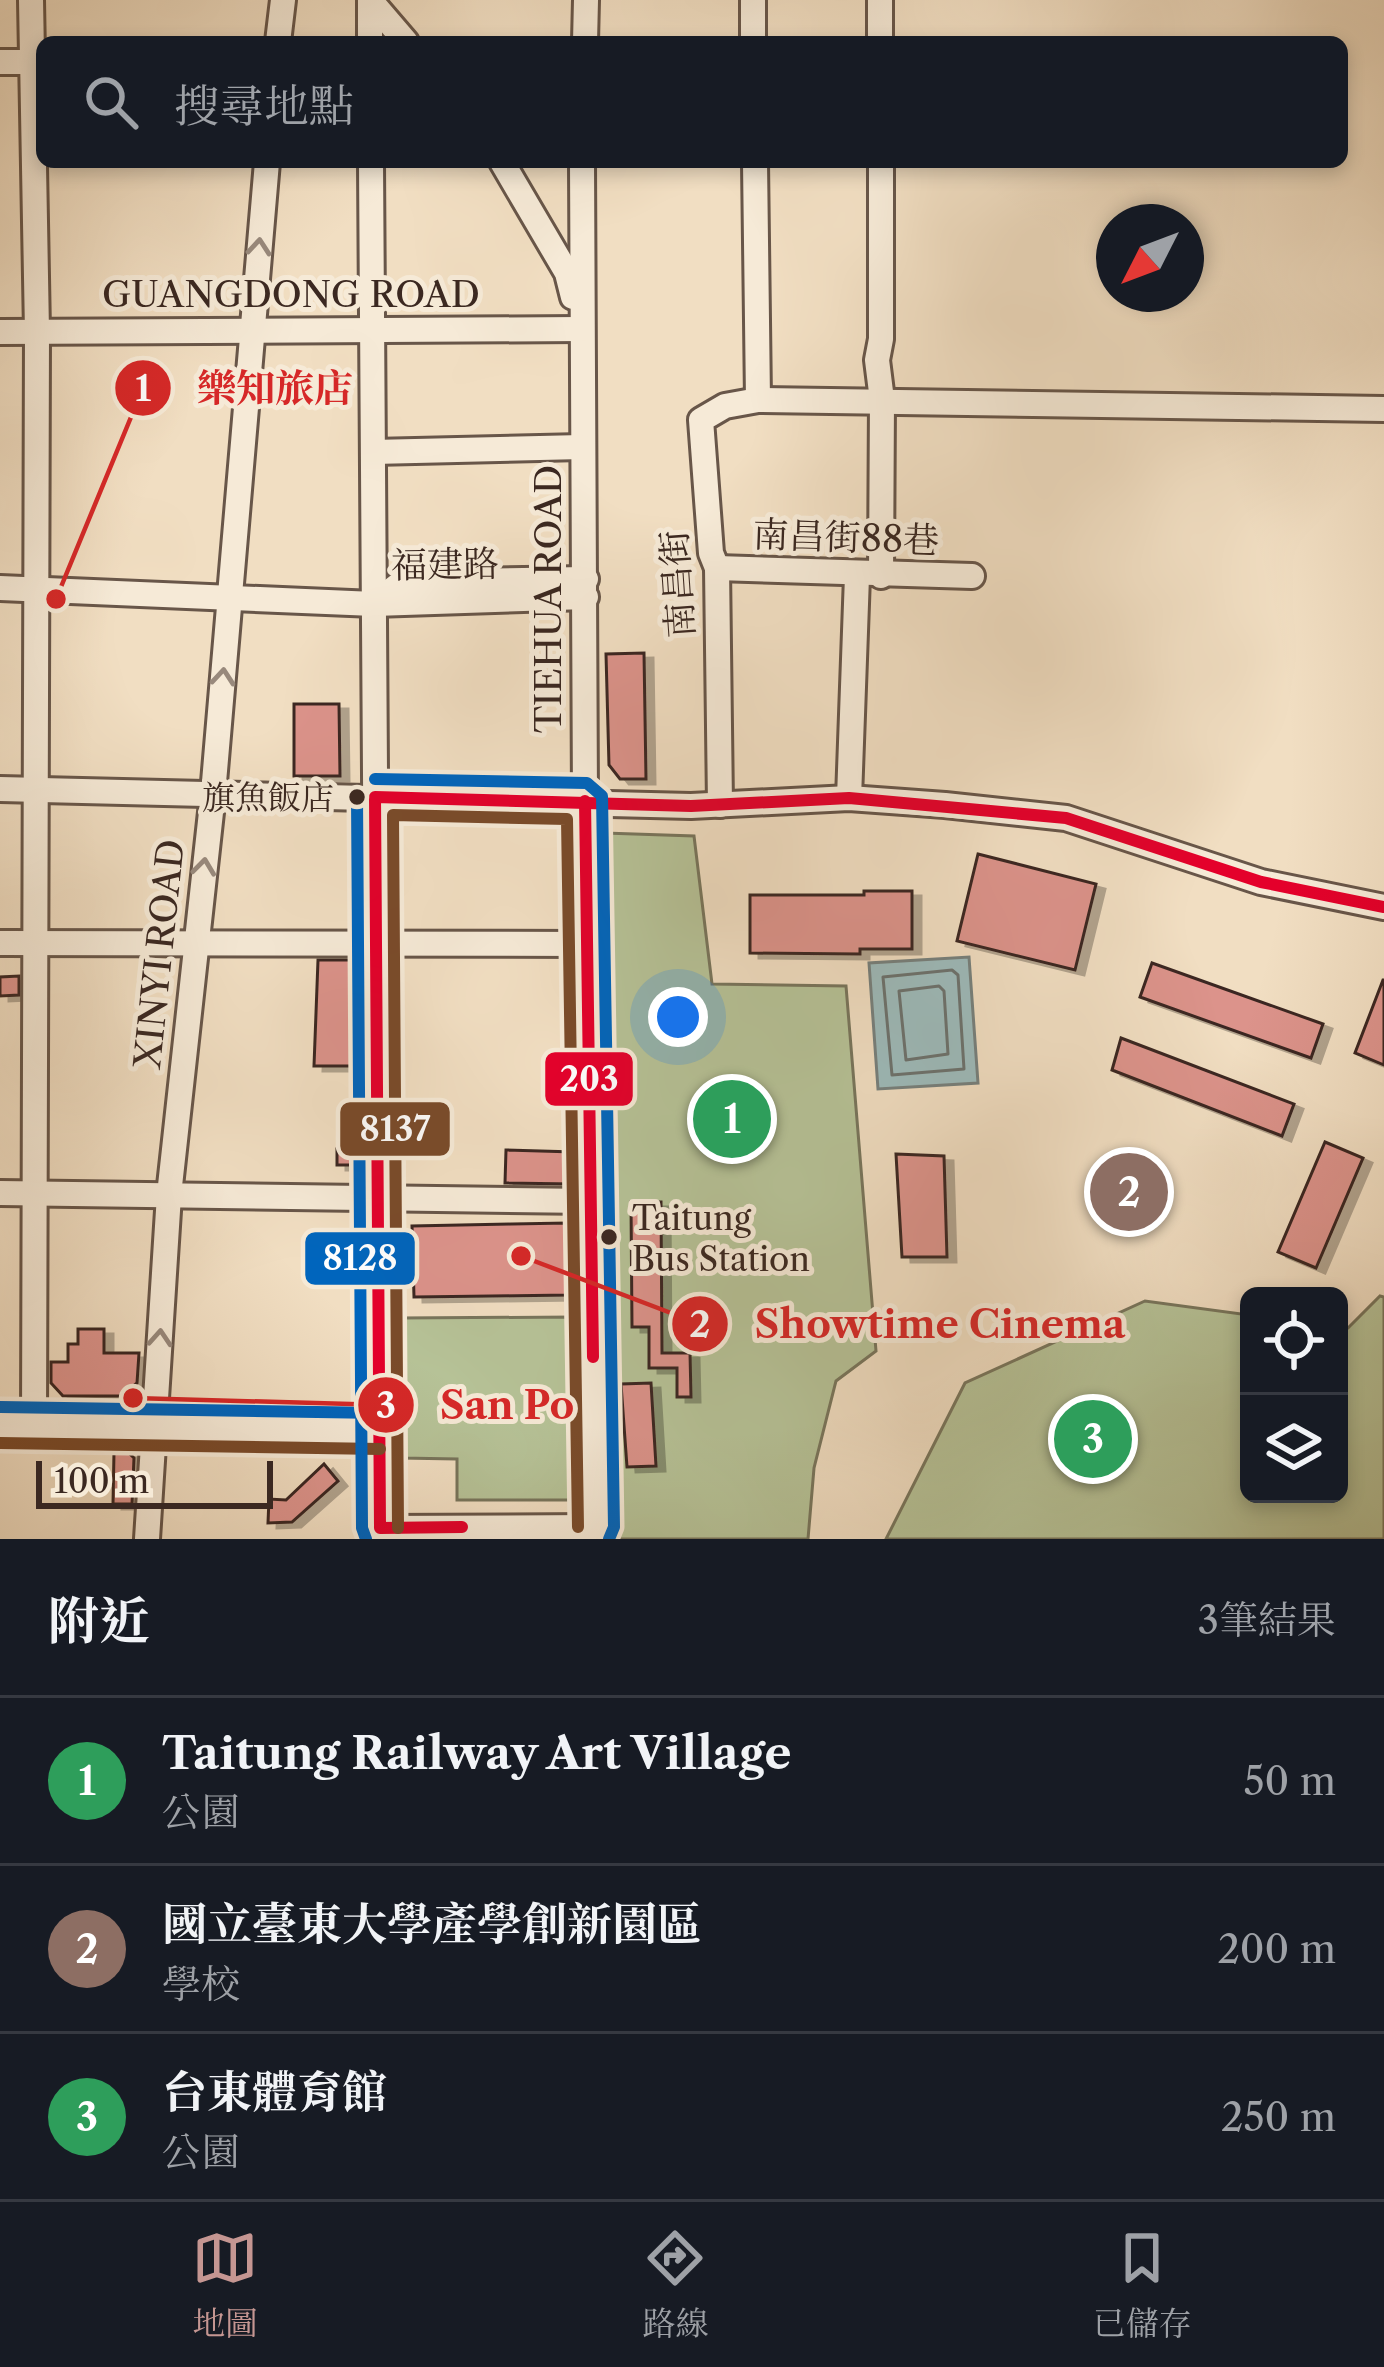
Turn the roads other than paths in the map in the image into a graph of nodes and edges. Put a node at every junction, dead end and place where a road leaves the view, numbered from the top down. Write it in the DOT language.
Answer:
graph roads {
  1 [pos="31,0"];
  2 [pos="283,0"];
  3 [pos="370,0"];
  4 [pos="586,0"];
  5 [pos="753,0"];
  6 [pos="880,0"];
  7 [pos="279,36"];
  8 [pos="370,36"];
  9 [pos="401,36"];
  10 [pos="585,36"];
  11 [pos="753,36"];
  12 [pos="880,36"];
  13 [pos="0,62"];
  14 [pos="36,62"];
  15 [pos="36,168"];
  16 [pos="266,168"];
  17 [pos="371,168"];
  18 [pos="506,168"];
  19 [pos="582,168"];
  20 [pos="755,168"];
  21 [pos="881,168"];
  22 [pos="582,329"];
  23 [pos="372,330"];
  24 [pos="252,331"];
  25 [pos="0,332"];
  26 [pos="37,332"];
  27 [pos="758,400"];
  28 [pos="882,400"];
  29 [pos="1384,409"];
  30 [pos="582,447"];
  31 [pos="373,452"];
  32 [pos="717,568"];
  33 [pos="869,576"];
  34 [pos="972,576"];
  35 [pos="0,588"];
  36 [pos="586,588"];
  37 [pos="35,589"];
  38 [pos="229,600"];
  39 [pos="374,604"];
  40 [pos="0,789"];
  41 [pos="36,790"];
  42 [pos="213,794"];
  43 [pos="375,797"];
  44 [pos="849,798"];
  45 [pos="585,801"];
  46 [pos="720,805"];
  47 [pos="1384,907"];
  48 [pos="36,943"];
  49 [pos="0,944"];
  50 [pos="194,944"];
  51 [pos="587,944"];
  52 [pos="376,946"];
  53 [pos="0,1193"];
  54 [pos="32,1193"];
  55 [pos="169,1195"];
  56 [pos="378,1198"];
  57 [pos="591,1202"];
  58 [pos="0,1425"];
  59 [pos="34,1425"];
  60 [pos="154,1427"];
  61 [pos="380,1431"];
  62 [pos="380,1533"];
  63 [pos="596,1533"];
  64 [pos="147,1539"];
  1 -- 14 [label="street"];
  2 -- 7 [label="street"];
  3 -- 8 [label="street"];
  3 -- 9 [label="street"];
  4 -- 10 [label="street"];
  5 -- 11 [label="street"];
  6 -- 12 [label="street"];
  13 -- 14 [label="street"];
  15 -- 26 [label="street"];
  24 -- 16 [label="street, XINYI ROAD, one-way"];
  17 -- 23 [label="street"];
  18 -- 22 [label="street"];
  19 -- 22 [label="street, TIEHUA ROAD"];
  20 -- 27 [label="street"];
  21 -- 28 [label="street"];
  22 -- 23 [label="street, GUANGDONG ROAD"];
  22 -- 30 [label="street, TIEHUA ROAD"];
  23 -- 24 [label="street, GUANGDONG ROAD"];
  23 -- 31 [label="street"];
  24 -- 26 [label="street, GUANGDONG ROAD"];
  24 -- 38 [label="street, XINYI ROAD"];
  25 -- 26 [label="street, GUANGDONG ROAD"];
  26 -- 37 [label="street"];
  27 -- 28 [label="street"];
  27 -- 32 [label="street, 南昌街"];
  28 -- 29 [label="street"];
  28 -- 33 [label="street"];
  30 -- 31 [label="street"];
  30 -- 36 [label="street, TIEHUA ROAD"];
  31 -- 39 [label="street"];
  32 -- 33 [label="street, 南昌街88巷"];
  32 -- 46 [label="street, 南昌街"];
  33 -- 34 [label="street, 南昌街88巷"];
  33 -- 44 [label="street"];
  35 -- 37 [label="street"];
  36 -- 39 [label="street, 福建路"];
  36 -- 45 [label="street, TIEHUA ROAD"];
  37 -- 38 [label="street"];
  37 -- 41 [label="street"];
  38 -- 39 [label="street"];
  42 -- 38 [label="street, XINYI ROAD, one-way"];
  39 -- 43 [label="street"];
  40 -- 41 [label="street"];
  41 -- 42 [label="street"];
  41 -- 48 [label="street"];
  42 -- 43 [label="street"];
  50 -- 42 [label="street, XINYI ROAD, one-way"];
  43 -- 45 [label="street"];
  43 -- 52 [label="street"];
  44 -- 46 [label="street"];
  44 -- 47 [label="street"];
  45 -- 46 [label="street"];
  45 -- 51 [label="street, TIEHUA ROAD"];
  48 -- 49 [label="street"];
  48 -- 50 [label="street"];
  48 -- 54 [label="street"];
  50 -- 52 [label="street"];
  50 -- 55 [label="street, XINYI ROAD"];
  51 -- 52 [label="street"];
  51 -- 57 [label="street, TIEHUA ROAD"];
  52 -- 56 [label="street"];
  53 -- 54 [label="street"];
  54 -- 55 [label="street"];
  54 -- 59 [label="street"];
  55 -- 56 [label="street"];
  60 -- 55 [label="street, XINYI ROAD, one-way"];
  56 -- 57 [label="street"];
  56 -- 61 [label="street"];
  57 -- 63 [label="street, TIEHUA ROAD"];
  58 -- 59 [label="street"];
  59 -- 60 [label="street"];
  60 -- 61 [label="street"];
  60 -- 64 [label="street, XINYI ROAD"];
  61 -- 62 [label="street"];
  62 -- 63 [label="street"];
}
